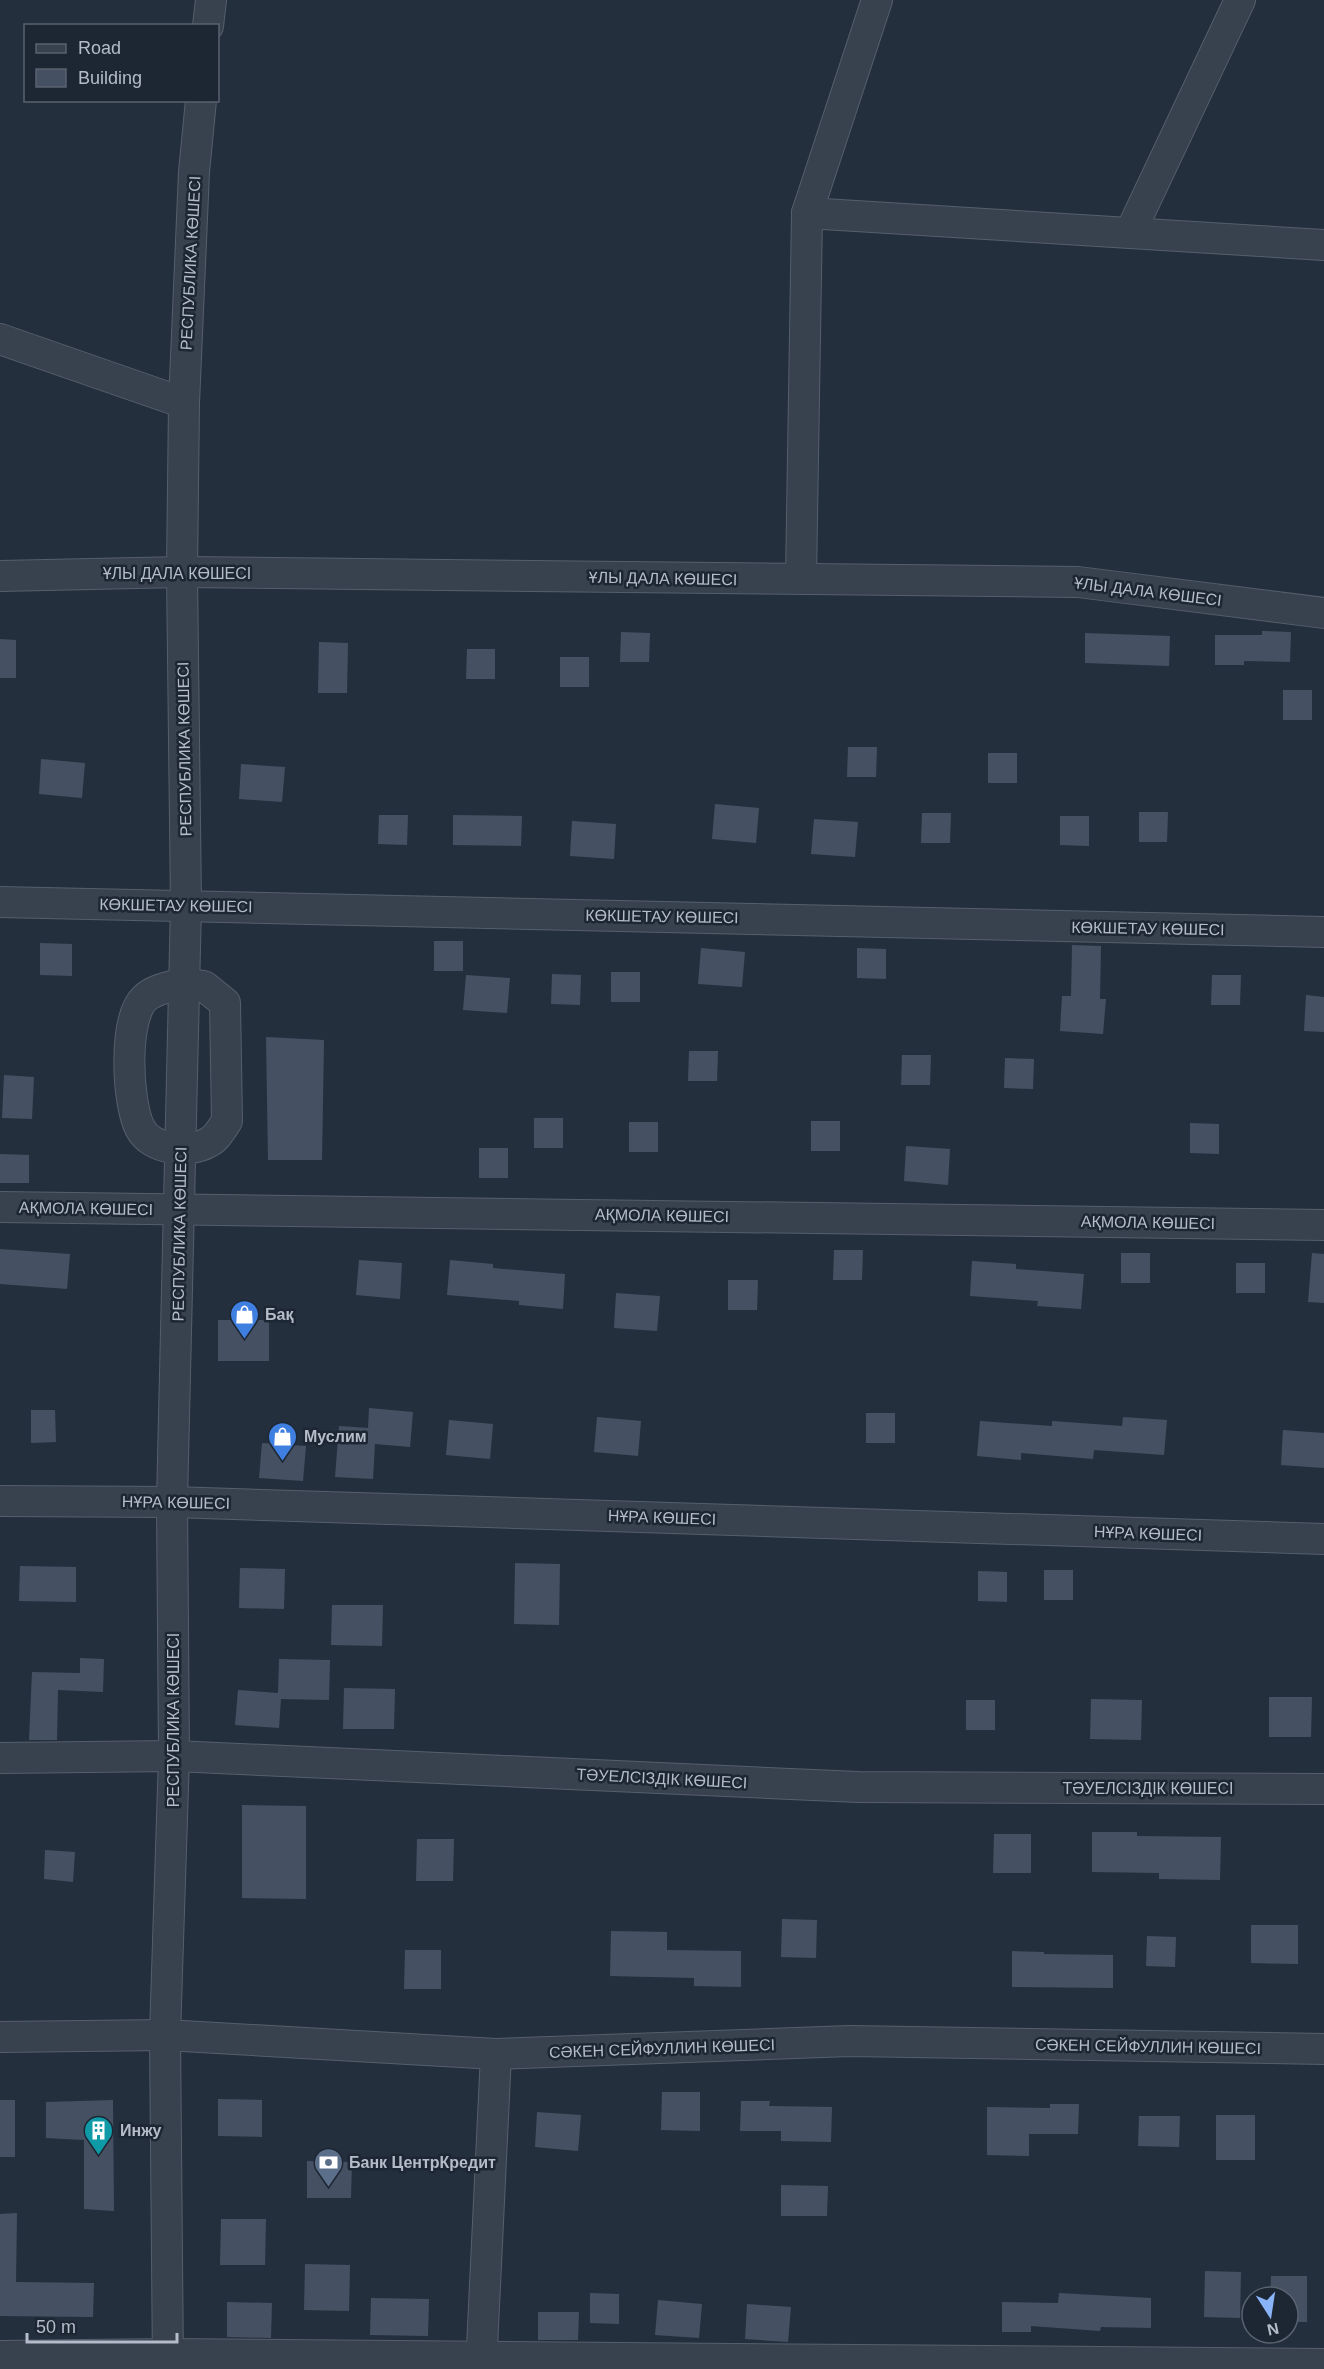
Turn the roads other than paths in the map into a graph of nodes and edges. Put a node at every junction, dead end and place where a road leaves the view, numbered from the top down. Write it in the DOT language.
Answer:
graph roads {
  1 [pos="211,0"];
  2 [pos="877,0"];
  3 [pos="1240,0"];
  4 [pos="208,24"];
  5 [pos="201,102"];
  6 [pos="807,213"];
  7 [pos="1130,233"];
  8 [pos="1324,245"];
  9 [pos="0,339"];
  10 [pos="184,403"];
  11 [pos="182,572"];
  12 [pos="0,576"];
  13 [pos="801,579"];
  14 [pos="1324,613"];
  15 [pos="0,902"];
  16 [pos="186,905"];
  17 [pos="1324,932"];
  18 [pos="183,983"];
  19 [pos="181,1150"];
  20 [pos="0,1207"];
  21 [pos="179,1209"];
  22 [pos="1324,1225"];
  23 [pos="0,1501"];
  24 [pos="172,1502"];
  25 [pos="1324,1539"];
  26 [pos="174,1756"];
  27 [pos="0,1758"];
  28 [pos="1324,1789"];
  29 [pos="165,2035"];
  30 [pos="0,2037"];
  31 [pos="1324,2049"];
  32 [pos="496,2054"];
  33 [pos="0,2356"];
  34 [pos="168,2362"];
  35 [pos="481,2363"];
  36 [pos="1324,2364"];
  1 -- 4 [label="street"];
  2 -- 6 [label="street"];
  3 -- 7 [label="street"];
  5 -- 10 [label="street, РЕСПУБЛИКА КӨШЕСІ"];
  6 -- 7 [label="street"];
  6 -- 13 [label="street"];
  7 -- 8 [label="street"];
  9 -- 10 [label="street"];
  10 -- 11 [label="street, РЕСПУБЛИКА КӨШЕСІ"];
  11 -- 12 [label="street, ҰЛЫ ДАЛА КӨШЕСІ"];
  11 -- 13 [label="street, ҰЛЫ ДАЛА КӨШЕСІ"];
  11 -- 16 [label="street, РЕСПУБЛИКА КӨШЕСІ"];
  13 -- 14 [label="street, ҰЛЫ ДАЛА КӨШЕСІ"];
  15 -- 16 [label="street, КӨКШЕТАУ КӨШЕСІ"];
  16 -- 17 [label="street, КӨКШЕТАУ КӨШЕСІ"];
  16 -- 18 [label="street, РЕСПУБЛИКА КӨШЕСІ"];
  18 -- 19 [label="street, РЕСПУБЛИКА КӨШЕСІ"];
  18 -- 19 [label="street"];
  18 -- 19 [label="street"];
  19 -- 21 [label="street, РЕСПУБЛИКА КӨШЕСІ"];
  20 -- 21 [label="street, АҚМОЛА КӨШЕСІ"];
  21 -- 22 [label="street, АҚМОЛА КӨШЕСІ"];
  21 -- 24 [label="street, РЕСПУБЛИКА КӨШЕСІ"];
  23 -- 24 [label="street, НҰРА КӨШЕСІ"];
  24 -- 25 [label="street, НҰРА КӨШЕСІ"];
  24 -- 26 [label="street, РЕСПУБЛИКА КӨШЕСІ"];
  26 -- 27 [label="street, ТӘУЕЛСІЗДІК КӨШЕСІ"];
  26 -- 28 [label="street, ТӘУЕЛСІЗДІК КӨШЕСІ"];
  26 -- 29 [label="street, РЕСПУБЛИКА КӨШЕСІ"];
  29 -- 30 [label="street, СӘКЕН СЕЙФУЛЛИН КӨШЕСІ"];
  29 -- 32 [label="street, СӘКЕН СЕЙФУЛЛИН КӨШЕСІ"];
  29 -- 34 [label="street, РЕСПУБЛИКА КӨШЕСІ"];
  31 -- 32 [label="street, СӘКЕН СЕЙФУЛЛИН КӨШЕСІ"];
  32 -- 35 [label="street"];
  33 -- 34 [label="street"];
  34 -- 35 [label="street"];
  35 -- 36 [label="street"];
}
